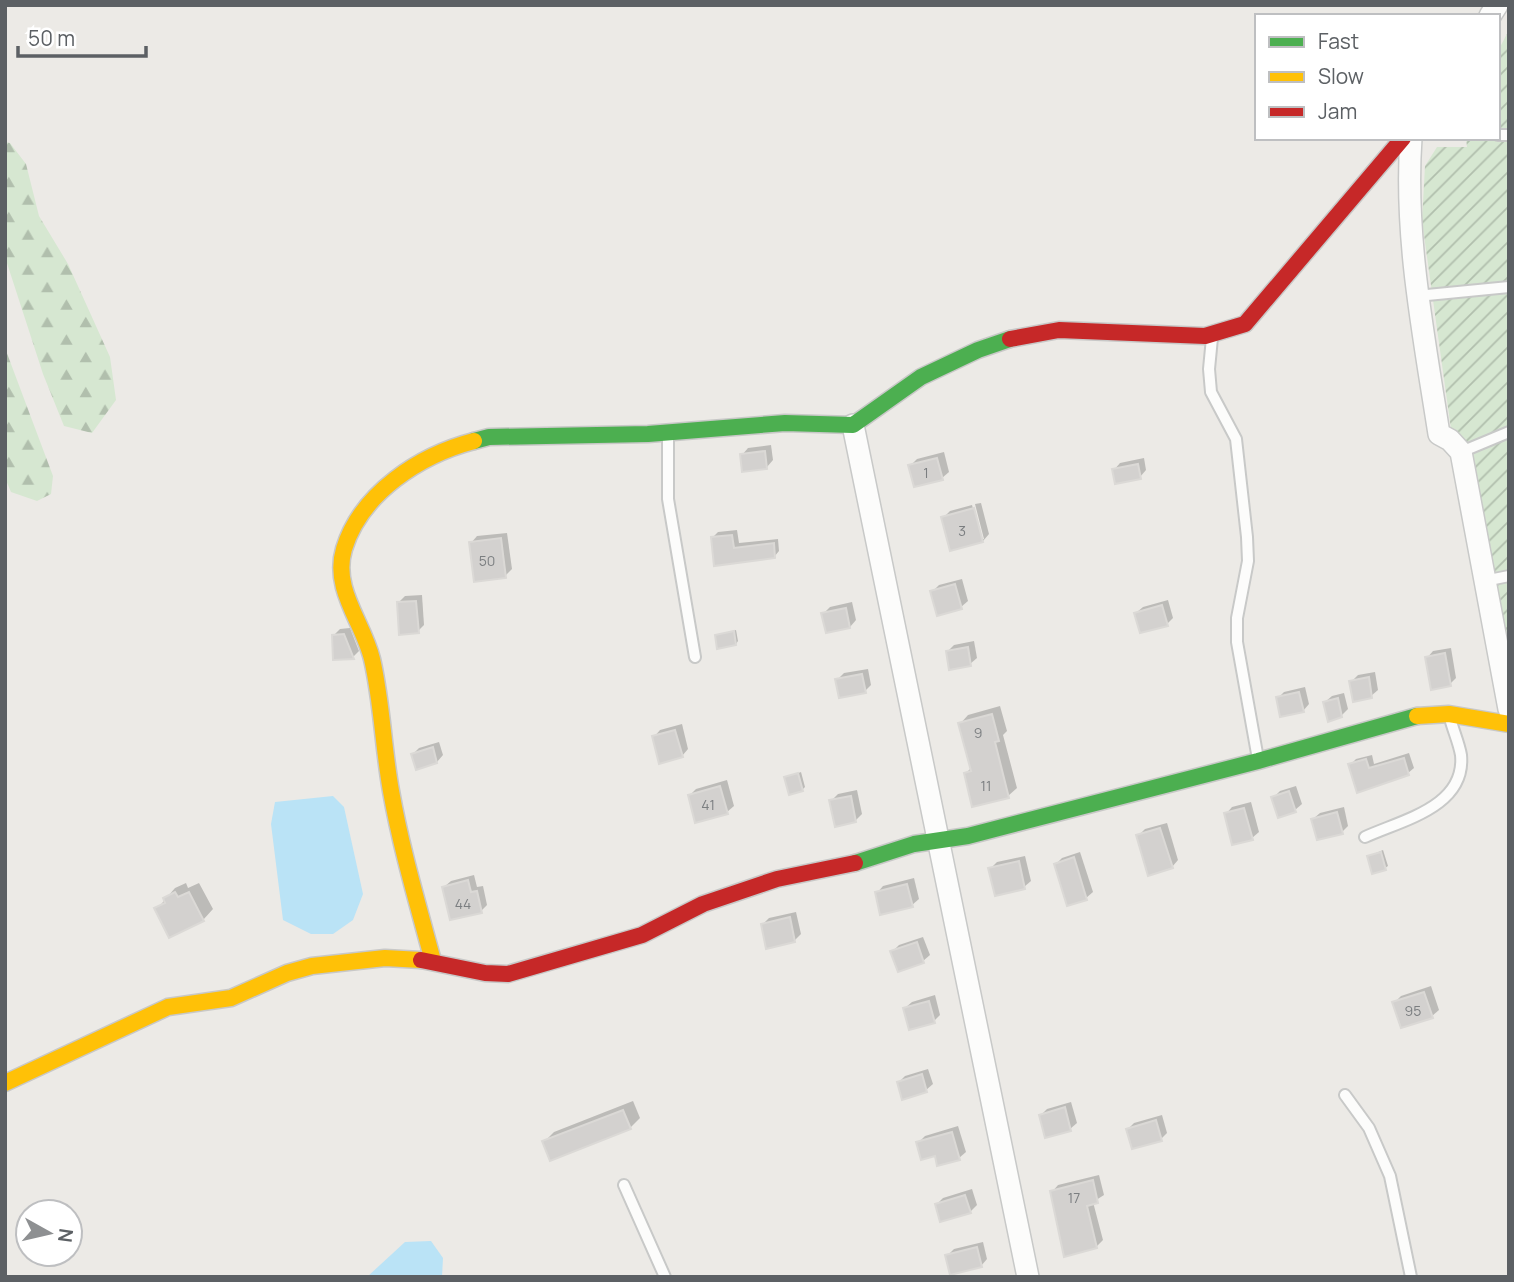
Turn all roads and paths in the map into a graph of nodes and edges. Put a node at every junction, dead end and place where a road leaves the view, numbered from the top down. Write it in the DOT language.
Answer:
graph roads {
  1 [pos="1401,140"];
  2 [pos="1411,140"];
  3 [pos="1509,287"];
  4 [pos="1418,296"];
  5 [pos="1213,335"];
  6 [pos="853,425"];
  7 [pos="1509,432"];
  8 [pos="668,433"];
  9 [pos="1461,452"];
  10 [pos="1509,576"];
  11 [pos="1483,581"];
  12 [pos="695,657"];
  13 [pos="1509,709"];
  14 [pos="1448,714"];
  15 [pos="1509,724"];
  16 [pos="1258,761"];
  17 [pos="1365,837"];
  18 [pos="939,842"];
  19 [pos="433,961"];
  20 [pos="5,1083"];
  21 [pos="1345,1095"];
  22 [pos="624,1185"];
  23 [pos="665,1277"];
  24 [pos="1028,1277"];
  25 [pos="1411,1277"];
  1 -- 5 [label="street"];
  2 -- 4 [label="street"];
  3 -- 4 [label="lane"];
  4 -- 9 [label="street"];
  5 -- 6 [label="street"];
  5 -- 16 [label="lane"];
  6 -- 8 [label="street"];
  6 -- 18 [label="street"];
  7 -- 9 [label="lane"];
  8 -- 12 [label="lane"];
  8 -- 19 [label="street"];
  9 -- 11 [label="street"];
  10 -- 11 [label="lane"];
  11 -- 13 [label="street"];
  14 -- 15 [label="street"];
  14 -- 16 [label="street"];
  14 -- 17 [label="lane"];
  16 -- 18 [label="street"];
  18 -- 19 [label="street"];
  18 -- 24 [label="street"];
  19 -- 20 [label="street"];
  21 -- 25 [label="lane"];
  22 -- 23 [label="lane"];
}
